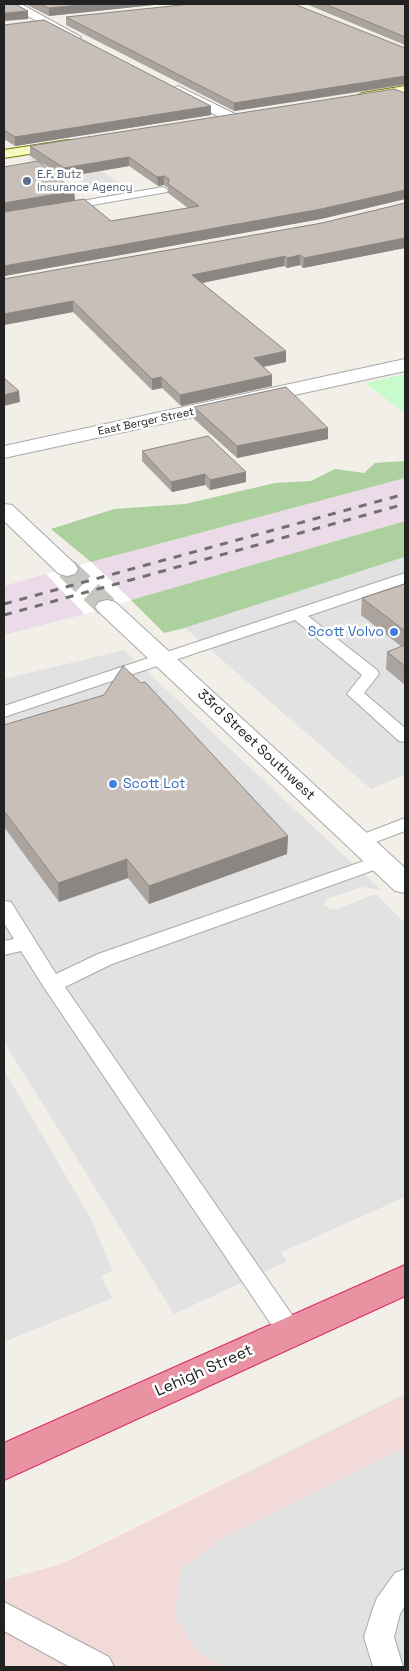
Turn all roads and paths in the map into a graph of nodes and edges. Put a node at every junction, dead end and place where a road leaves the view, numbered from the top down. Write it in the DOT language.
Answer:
graph roads {
  1 [pos="12,4"];
  2 [pos="66,20"];
  3 [pos="48,22"];
  4 [pos="21,25"];
  5 [pos="90,45"];
  6 [pos="168,85"];
  7 [pos="402,93"];
  8 [pos="347,99"];
  9 [pos="237,117"];
  10 [pos="213,121"];
  11 [pos="77,142"];
  12 [pos="4,154"];
  13 [pos="163,190"];
  14 [pos="51,210"];
  15 [pos="405,365"];
  16 [pos="4,452"];
  17 [pos="4,510"];
  18 [pos="67,569"];
  19 [pos="405,578"];
  20 [pos="107,607"];
  21 [pos="298,614"];
  22 [pos="163,659"];
  23 [pos="4,712"];
  24 [pos="405,736"];
  25 [pos="405,824"];
  26 [pos="360,842"];
  27 [pos="381,862"];
  28 [pos="405,884"];
  29 [pos="4,907"];
  30 [pos="26,942"];
  31 [pos="4,948"];
  32 [pos="52,984"];
  33 [pos="405,1280"];
  34 [pos="290,1332"];
  35 [pos="4,1462"];
  36 [pos="405,1583"];
  37 [pos="4,1616"];
  38 [pos="99,1667"];
  39 [pos="388,1667"];
  1 -- 3 [label="street"];
  2 -- 3 [label="street"];
  3 -- 4 [label="street"];
  3 -- 5 [label="street"];
  6 -- 9 [label="street"];
  7 -- 8 [label="main road"];
  9 -- 10 [label="main road"];
  11 -- 12 [label="main road"];
  13 -- 14 [label="lane"];
  15 -- 16 [label="street, East Berger Street"];
  17 -- 18 [label="street"];
  19 -- 21 [label="lane"];
  20 -- 22 [label="street, 33rd Street Southwest"];
  21 -- 22 [label="lane"];
  21 -- 24 [label="lane"];
  22 -- 23 [label="lane"];
  22 -- 26 [label="street, 33rd Street Southwest"];
  25 -- 26 [label="lane"];
  26 -- 27 [label="street, 33rd Street Southwest"];
  27 -- 28 [label="street, 33rd Street Southwest"];
  27 -- 32 [label="lane"];
  29 -- 30 [label="lane"];
  30 -- 31 [label="lane"];
  30 -- 32 [label="lane"];
  32 -- 34 [label="lane"];
  33 -- 34 [label="highway, Lehigh Street"];
  34 -- 35 [label="highway, Lehigh Street"];
  36 -- 39 [label="lane"];
  37 -- 38 [label="lane"];
}
